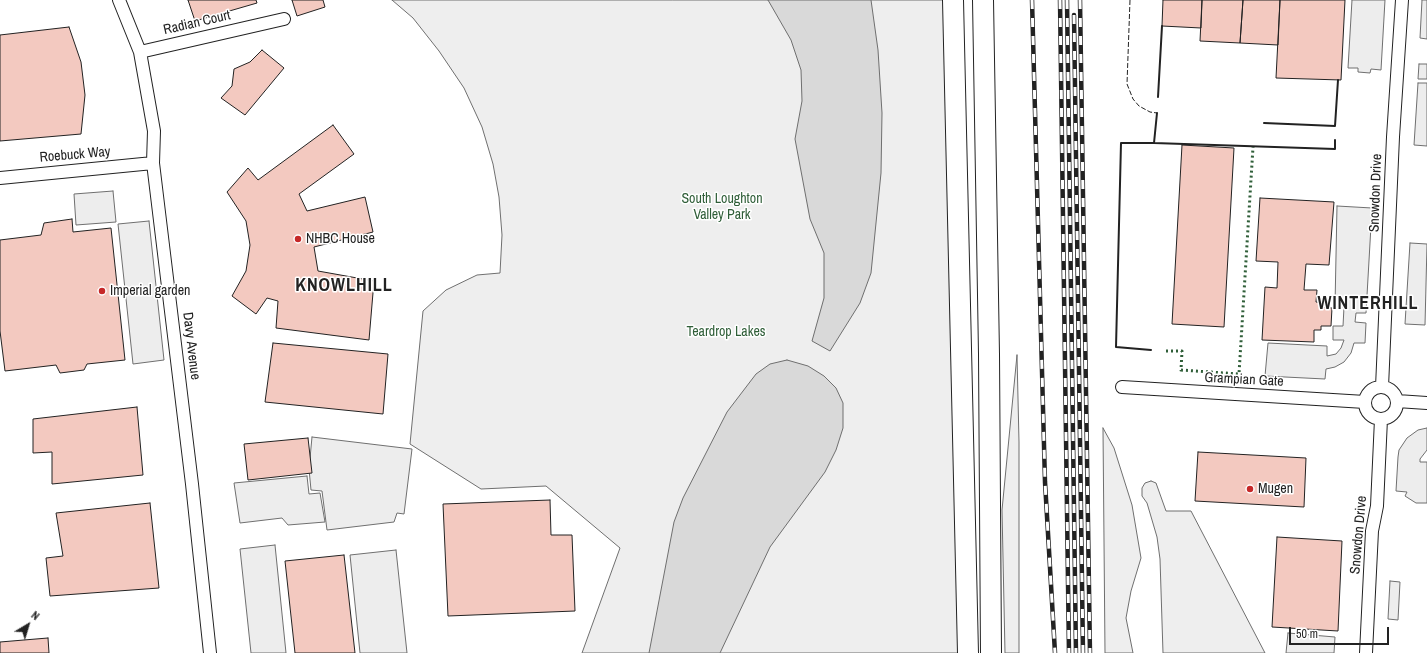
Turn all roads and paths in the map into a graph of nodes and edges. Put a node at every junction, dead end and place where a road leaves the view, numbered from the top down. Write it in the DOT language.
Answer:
graph roads {
  1 [pos="119,0"];
  2 [pos="953,0"];
  3 [pos="983,0"];
  4 [pos="1402,0"];
  5 [pos="284,19"];
  6 [pos="140,52"];
  7 [pos="153,163"];
  8 [pos="0,178"];
  9 [pos="1122,387"];
  10 [pos="1382,387"];
  11 [pos="1397,401"];
  12 [pos="1365,402"];
  13 [pos="1427,404"];
  14 [pos="1381,419"];
  15 [pos="210,653"];
  16 [pos="968,653"];
  17 [pos="991,653"];
  18 [pos="1366,653"];
  1 -- 6 [label="street, Davy Avenue"];
  2 -- 16 [label="highway"];
  3 -- 17 [label="highway"];
  4 -- 10 [label="street, Snowdon Drive"];
  5 -- 6 [label="street, Radian Court"];
  6 -- 7 [label="street, Davy Avenue"];
  7 -- 8 [label="street, Roebuck Way"];
  7 -- 15 [label="street, Davy Avenue"];
  9 -- 12 [label="street, Grampian Gate"];
  10 -- 11 [label="street"];
  10 -- 12 [label="street"];
  11 -- 13 [label="street"];
  11 -- 14 [label="street"];
  12 -- 14 [label="street"];
  14 -- 18 [label="street, Snowdon Drive"];
}
